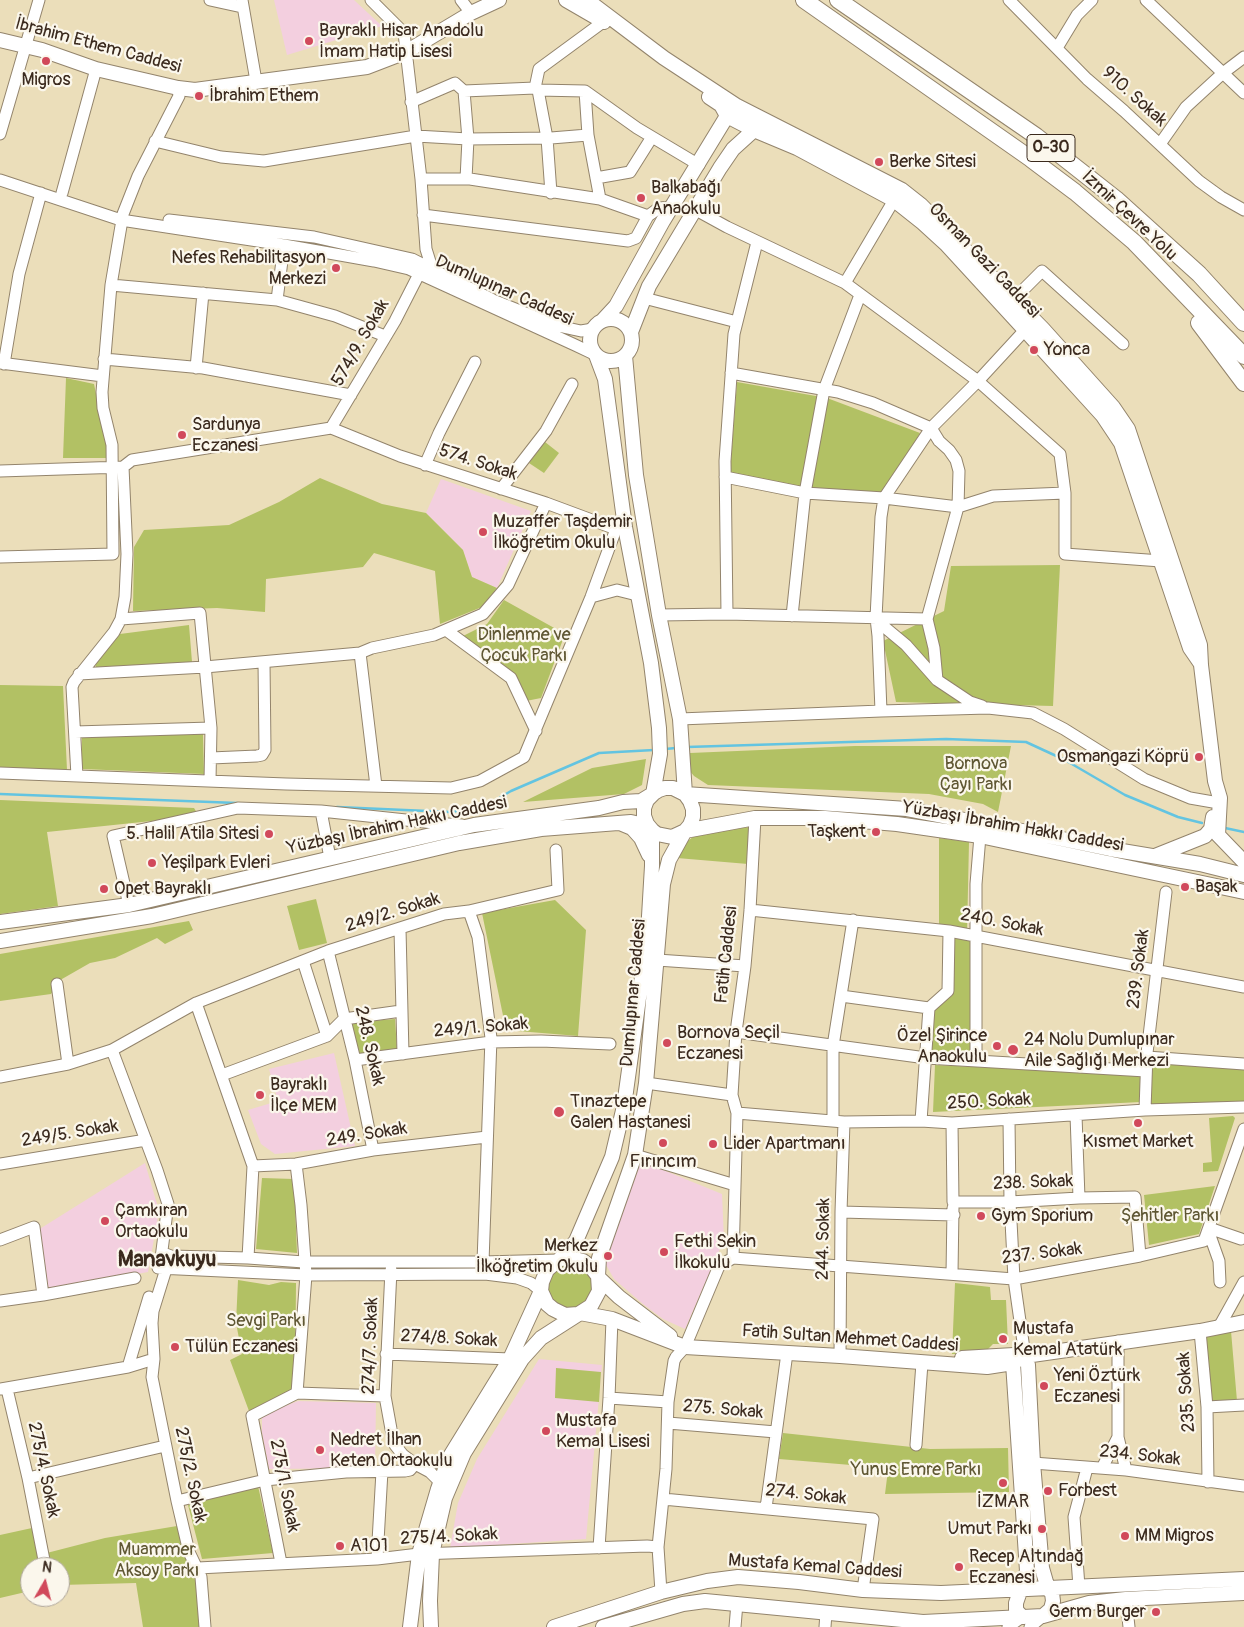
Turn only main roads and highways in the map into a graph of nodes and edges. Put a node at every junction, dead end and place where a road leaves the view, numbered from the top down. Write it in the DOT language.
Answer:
graph roads {
  1 [pos="500,0"];
  2 [pos="566,0"];
  3 [pos="587,0"];
  4 [pos="804,0"];
  5 [pos="838,0"];
  6 [pos="0,40"];
  7 [pos="732,111"];
  8 [pos="762,118"];
  9 [pos="754,130"];
  10 [pos="1176,288"];
  11 [pos="1243,321"];
  12 [pos="598,325"];
  13 [pos="631,332"];
  14 [pos="596,356"];
  15 [pos="626,356"];
  16 [pos="1244,356"];
  17 [pos="1244,383"];
  18 [pos="1201,665"];
  19 [pos="660,754"];
  20 [pos="1215,781"];
  21 [pos="652,794"];
  22 [pos="685,794"];
  23 [pos="623,802"];
  24 [pos="620,823"];
  25 [pos="652,830"];
  26 [pos="685,831"];
  27 [pos="1153,857"];
  28 [pos="1244,862"];
  29 [pos="652,866"];
  30 [pos="1244,875"];
  31 [pos="1244,892"];
  32 [pos="0,922"];
  33 [pos="0,941"];
  34 [pos="559,1260"];
  35 [pos="599,1277"];
  36 [pos="541,1291"];
  37 [pos="579,1314"];
  38 [pos="1244,1322"];
  39 [pos="684,1346"];
  40 [pos="1025,1356"];
  41 [pos="1013,1363"];
  42 [pos="928,1364"];
  43 [pos="426,1554"];
  44 [pos="1244,1579"];
  45 [pos="1021,1589"];
  46 [pos="1048,1589"];
  47 [pos="1244,1594"];
  48 [pos="1043,1616"];
  49 [pos="826,1620"];
  50 [pos="1026,1622"];
  51 [pos="410,1627"];
  52 [pos="431,1627"];
  53 [pos="554,1627"];
  54 [pos="602,1627"];
  1 -- 6 [label="main road, İbrahim Ethem Caddesi"];
  2 -- 7 [label="main road, Osman Gazi Caddesi"];
  3 -- 7 [label="main road, Osman Gazi Caddesi"];
  4 -- 10 [label="highway, İzmir Çevre Yolu / O-30"];
  5 -- 11 [label="highway, İzmir Çevre Yolu / O-30"];
  7 -- 8 [label="main road, Osman Gazi Caddesi"];
  7 -- 9 [label="main road, Osman Gazi Caddesi"];
  7 -- 12 [label="main road"];
  8 -- 9 [label="main road"];
  8 -- 18 [label="main road, Osman Gazi Caddesi"];
  9 -- 13 [label="main road"];
  9 -- 18 [label="main road, Osman Gazi Caddesi"];
  10 -- 16 [label="highway, İzmir Çevre Yolu / O-30"];
  10 -- 17 [label="highway"];
  12 -- 13 [label="main road"];
  12 -- 14 [label="main road"];
  13 -- 15 [label="main road"];
  14 -- 15 [label="main road"];
  14 -- 19 [label="main road"];
  15 -- 22 [label="main road"];
  18 -- 20 [label="main road, Osman Gazi Caddesi"];
  19 -- 21 [label="main road"];
  19 -- 23 [label="main road"];
  20 -- 27 [label="main road, Osman Gazi Caddesi"];
  20 -- 28 [label="main road, Osman Gazi Caddesi"];
  21 -- 22 [label="main road, Yüzbaşı İbrahim Hakkı Caddesi"];
  21 -- 23 [label="main road, Yüzbaşı İbrahim Hakkı Caddesi"];
  21 -- 25 [label="main road"];
  22 -- 26 [label="main road"];
  22 -- 27 [label="main road, Yüzbaşı İbrahim Hakkı Caddesi"];
  23 -- 32 [label="main road, Yüzbaşı İbrahim Hakkı Caddesi"];
  24 -- 25 [label="main road, Yüzbaşı İbrahim Hakkı Caddesi"];
  24 -- 29 [label="main road, Dumlupınar Caddesi"];
  24 -- 33 [label="main road, Yüzbaşı İbrahim Hakkı Caddesi"];
  25 -- 26 [label="main road, Yüzbaşı İbrahim Hakkı Caddesi"];
  25 -- 29 [label="main road, Dumlupınar Caddesi"];
  26 -- 31 [label="main road, Yüzbaşı İbrahim Hakkı Caddesi"];
  26 -- 35 [label="main road, Dumlupınar Caddesi"];
  27 -- 30 [label="main road, Yüzbaşı İbrahim Hakkı Caddesi"];
  29 -- 34 [label="main road, Dumlupınar Caddesi"];
  34 -- 35 [label="main road"];
  34 -- 36 [label="main road"];
  35 -- 37 [label="main road"];
  35 -- 39 [label="main road"];
  36 -- 37 [label="main road"];
  36 -- 43 [label="main road"];
  37 -- 39 [label="main road, Fatih Sultan Mehmet Caddesi"];
  37 -- 43 [label="main road"];
  38 -- 40 [label="main road"];
  39 -- 42 [label="main road, Fatih Sultan Mehmet Caddesi"];
  40 -- 41 [label="main road"];
  40 -- 42 [label="main road"];
  40 -- 46 [label="main road"];
  41 -- 42 [label="main road, Fatih Sultan Mehmet Caddesi"];
  41 -- 45 [label="main road"];
  43 -- 51 [label="main road"];
  43 -- 52 [label="main road"];
  44 -- 46 [label="main road"];
  45 -- 46 [label="main road"];
  45 -- 50 [label="main road"];
  45 -- 53 [label="main road, Mustafa Kemal Caddesi"];
  46 -- 48 [label="main road"];
  47 -- 48 [label="main road"];
  48 -- 50 [label="main road"];
  49 -- 50 [label="main road"];
  49 -- 54 [label="main road"];
}
